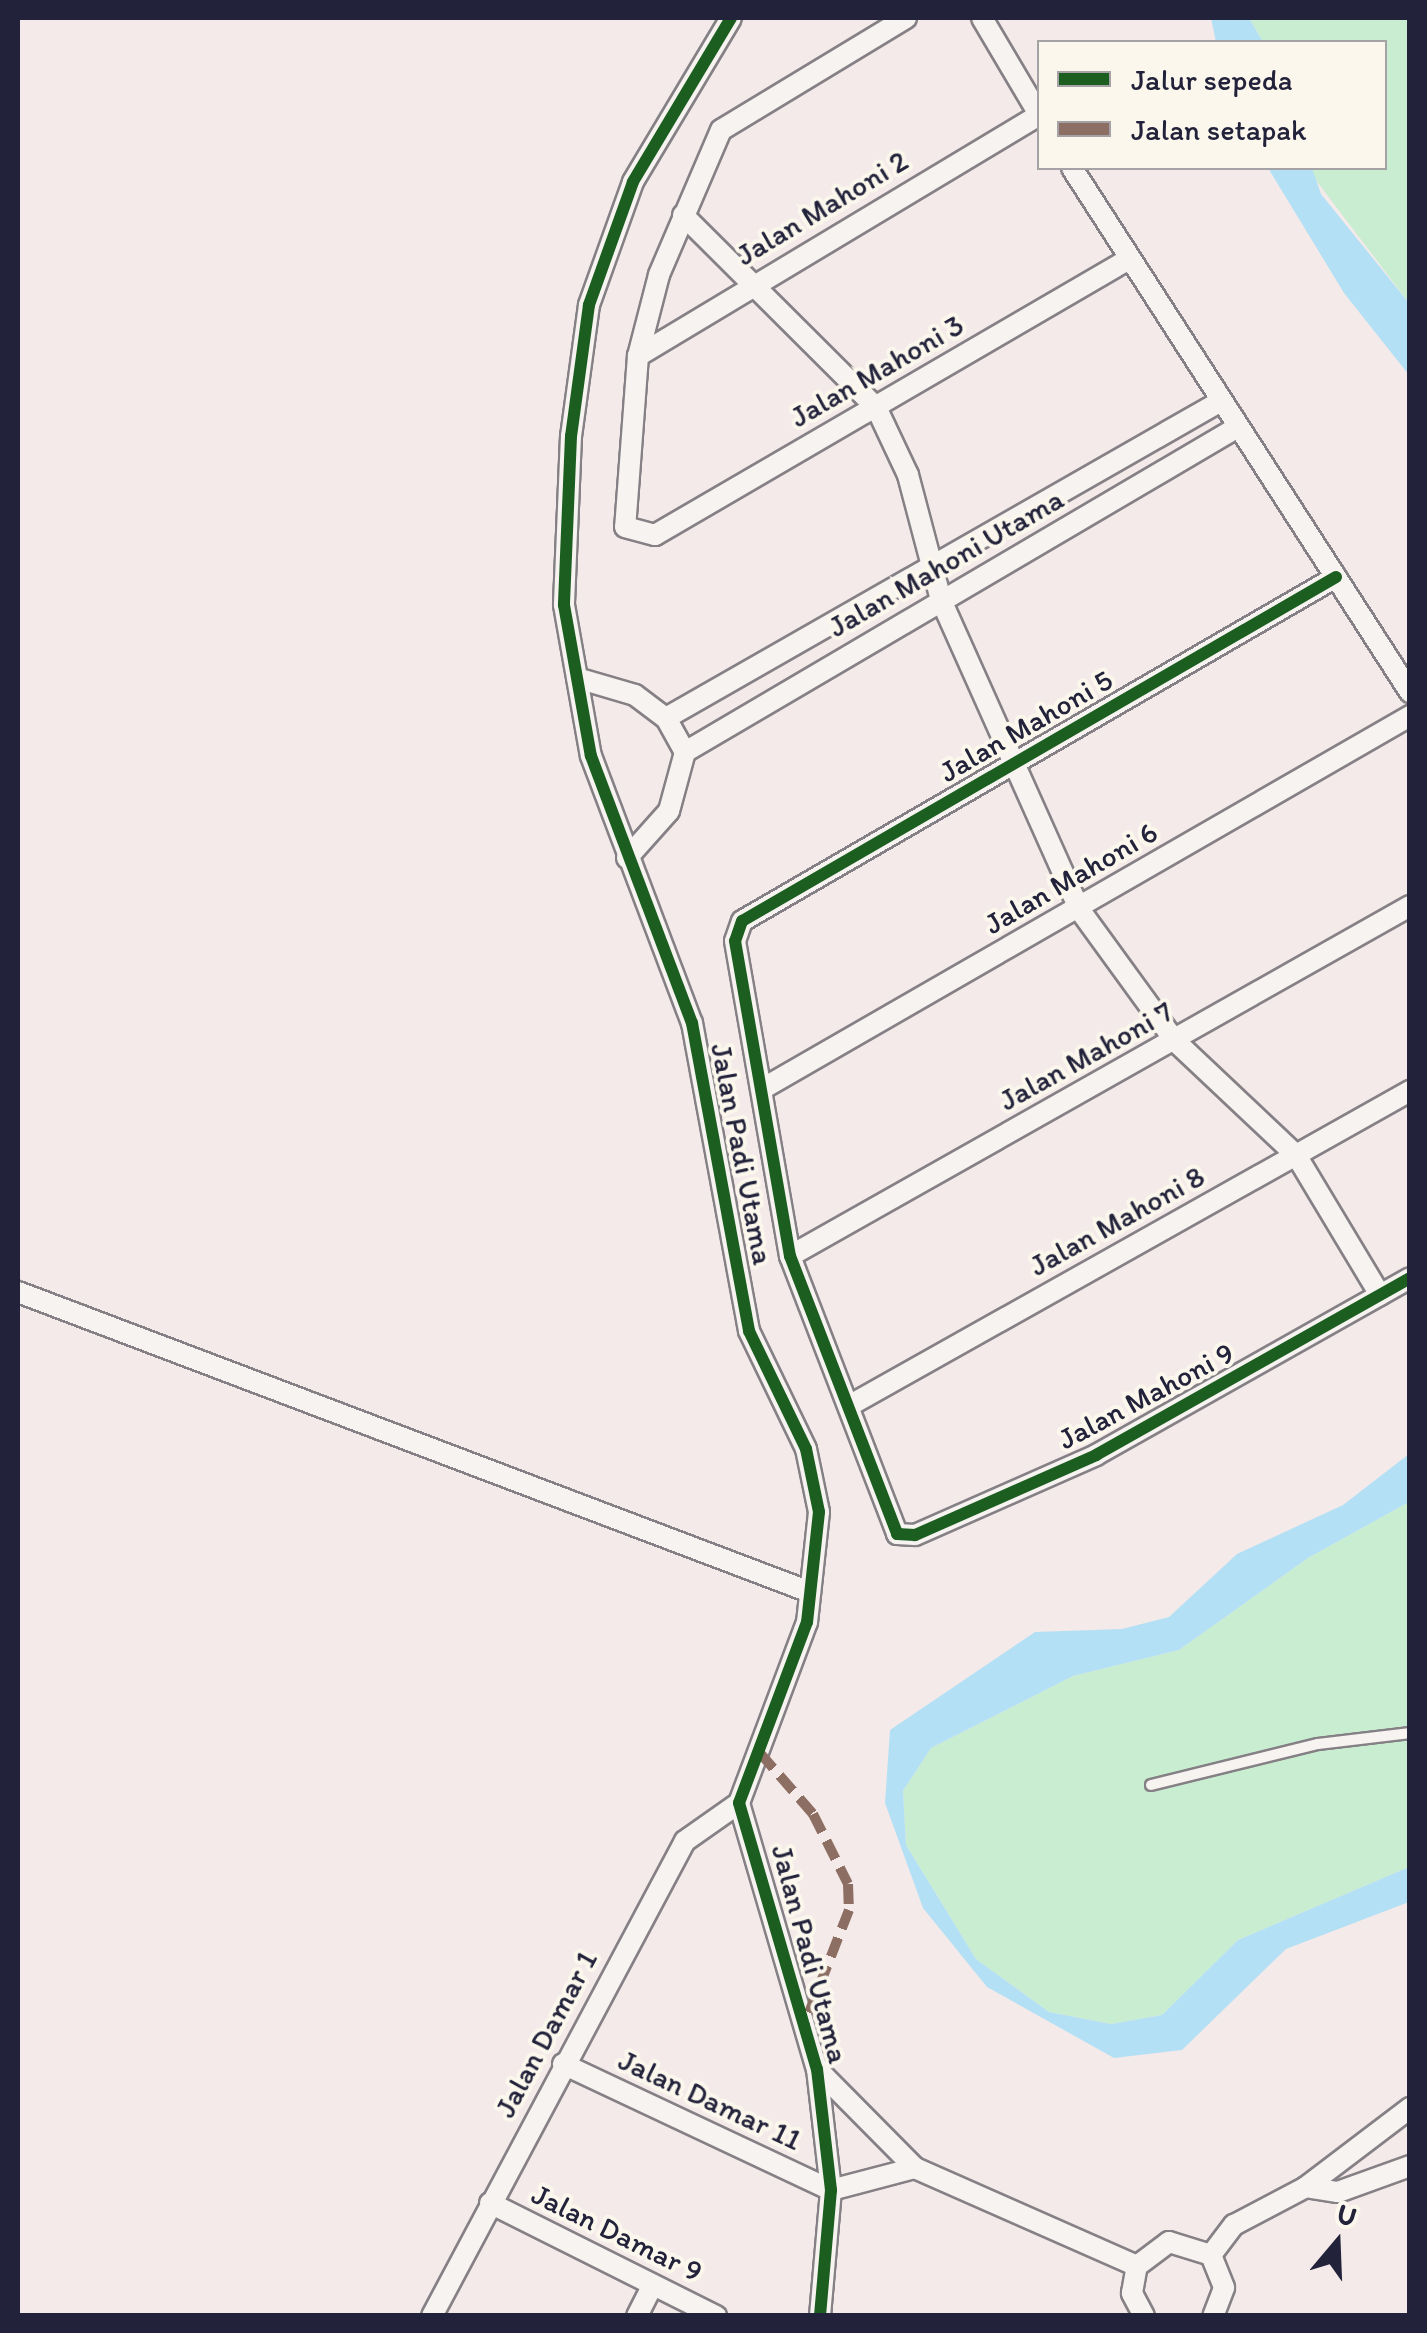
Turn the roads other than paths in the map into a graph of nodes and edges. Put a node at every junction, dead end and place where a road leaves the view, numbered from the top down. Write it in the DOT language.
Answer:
graph roads {
  1 [pos="731,18"];
  2 [pos="906,18"];
  3 [pos="982,18"];
  4 [pos="1037,112"];
  5 [pos="1037,116"];
  6 [pos="1073,170"];
  7 [pos="683,214"];
  8 [pos="1129,259"];
  9 [pos="747,286"];
  10 [pos="638,356"];
  11 [pos="1222,402"];
  12 [pos="876,407"];
  13 [pos="1238,427"];
  14 [pos="936,571"];
  15 [pos="1336,577"];
  16 [pos="941,600"];
  17 [pos="577,678"];
  18 [pos="1410,692"];
  19 [pos="1410,716"];
  20 [pos="666,718"];
  21 [pos="685,752"];
  22 [pos="1012,762"];
  23 [pos="627,858"];
  24 [pos="1410,906"];
  25 [pos="1079,908"];
  26 [pos="1175,1041"];
  27 [pos="762,1089"];
  28 [pos="1410,1091"];
  29 [pos="1296,1155"];
  30 [pos="790,1256"];
  31 [pos="1410,1278"];
  32 [pos="18,1292"];
  33 [pos="1380,1295"];
  34 [pos="854,1403"];
  35 [pos="810,1592"];
  36 [pos="1410,1733"];
  37 [pos="1151,1785"];
  38 [pos="739,1804"];
  39 [pos="564,2064"];
  40 [pos="818,2068"];
  41 [pos="1410,2108"];
  42 [pos="1410,2166"];
  43 [pos="915,2168"];
  44 [pos="1306,2186"];
  45 [pos="831,2190"];
  46 [pos="490,2204"];
  47 [pos="1211,2255"];
  48 [pos="1136,2266"];
  49 [pos="653,2285"];
  50 [pos="432,2316"];
  51 [pos="637,2316"];
  52 [pos="716,2316"];
  53 [pos="820,2316"];
  54 [pos="1144,2316"];
  55 [pos="1213,2316"];
  1 -- 17 [label="street, Jalan Padi Utama"];
  2 -- 7 [label="street"];
  3 -- 4 [label="street"];
  5 -- 9 [label="street, Jalan Mahoni 2"];
  6 -- 8 [label="street"];
  7 -- 9 [label="street"];
  7 -- 10 [label="street"];
  8 -- 11 [label="street"];
  8 -- 12 [label="street, Jalan Mahoni 3"];
  9 -- 10 [label="street, Jalan Mahoni 2"];
  9 -- 12 [label="street"];
  10 -- 12 [label="street, Jalan Mahoni 3"];
  11 -- 13 [label="street"];
  11 -- 14 [label="street, Jalan Mahoni Utama"];
  12 -- 14 [label="street"];
  13 -- 15 [label="street"];
  13 -- 16 [label="street, Jalan Mahoni Utama"];
  14 -- 16 [label="street"];
  14 -- 20 [label="street, Jalan Mahoni Utama"];
  15 -- 18 [label="street"];
  15 -- 22 [label="street, Jalan Mahoni 5"];
  16 -- 21 [label="street, Jalan Mahoni Utama"];
  16 -- 22 [label="street"];
  17 -- 20 [label="street"];
  17 -- 23 [label="street, Jalan Padi Utama"];
  19 -- 25 [label="street, Jalan Mahoni 6"];
  20 -- 21 [label="street"];
  21 -- 23 [label="street"];
  22 -- 25 [label="street"];
  22 -- 27 [label="street, Jalan Mahoni 5"];
  23 -- 35 [label="street, Jalan Padi Utama"];
  24 -- 26 [label="street, Jalan Mahoni 7"];
  25 -- 26 [label="street"];
  25 -- 27 [label="street, Jalan Mahoni 6"];
  26 -- 29 [label="street"];
  26 -- 30 [label="street, Jalan Mahoni 7"];
  27 -- 30 [label="street"];
  28 -- 29 [label="street, Jalan Mahoni 8"];
  29 -- 33 [label="street"];
  29 -- 34 [label="street, Jalan Mahoni 8"];
  30 -- 34 [label="street"];
  31 -- 33 [label="street, Jalan Mahoni 9"];
  32 -- 35 [label="street"];
  33 -- 34 [label="street, Jalan Mahoni 9"];
  35 -- 38 [label="street, Jalan Padi Utama"];
  36 -- 37 [label="lane"];
  38 -- 39 [label="street, Jalan Damar 1"];
  38 -- 40 [label="street, Jalan Padi Utama"];
  39 -- 45 [label="street, Jalan Damar 11"];
  39 -- 46 [label="street, Jalan Damar 1"];
  40 -- 43 [label="street"];
  40 -- 45 [label="street, Jalan Padi Utama"];
  41 -- 44 [label="street"];
  42 -- 44 [label="street"];
  43 -- 45 [label="street"];
  43 -- 48 [label="street"];
  44 -- 47 [label="street"];
  45 -- 53 [label="street, Jalan Padi Utama"];
  46 -- 49 [label="street, Jalan Damar 9"];
  46 -- 50 [label="street, Jalan Damar 1"];
  47 -- 48 [label="street"];
  47 -- 55 [label="street"];
  48 -- 54 [label="street"];
  49 -- 51 [label="street"];
  49 -- 52 [label="street, Jalan Damar 9"];
}
